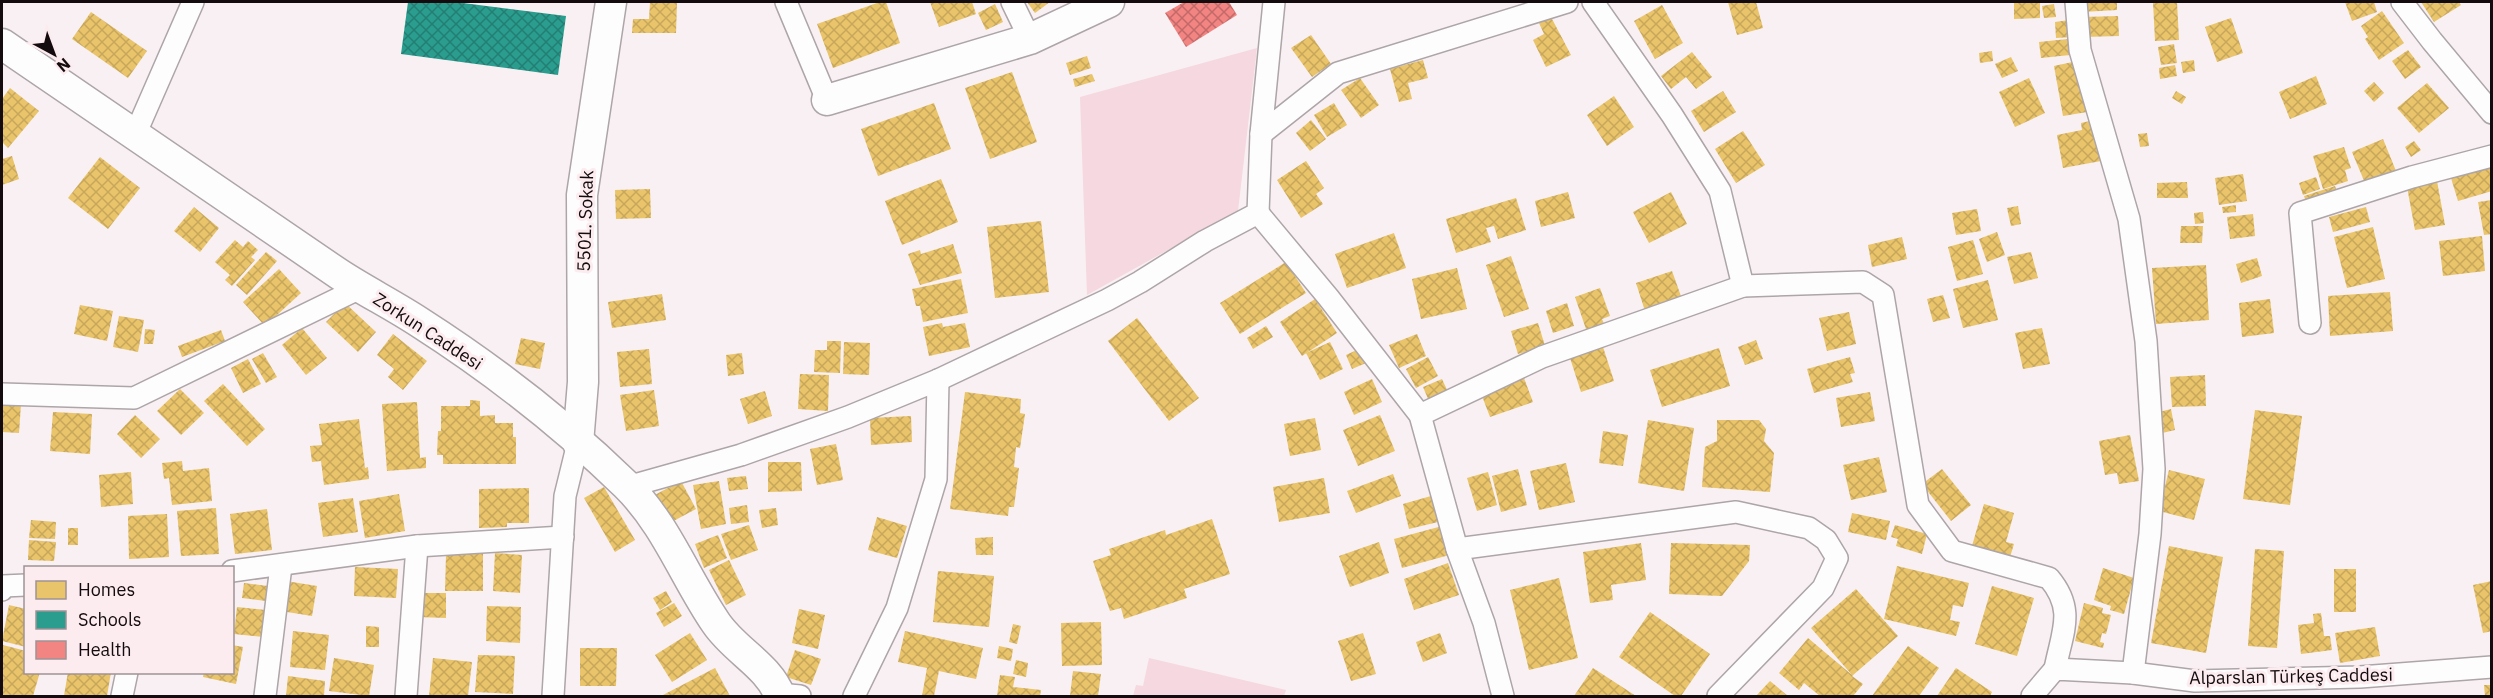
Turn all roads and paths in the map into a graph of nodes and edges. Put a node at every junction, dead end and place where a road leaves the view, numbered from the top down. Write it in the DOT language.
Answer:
graph roads {
  1 [pos="194,2"];
  2 [pos="610,2"];
  3 [pos="786,2"];
  4 [pos="1012,2"];
  5 [pos="1110,2"];
  6 [pos="1274,2"];
  7 [pos="1567,2"];
  8 [pos="1593,2"];
  9 [pos="2076,2"];
  10 [pos="2402,2"];
  11 [pos="1030,39"];
  12 [pos="2,44"];
  13 [pos="827,100"];
  14 [pos="2492,113"];
  15 [pos="1261,134"];
  16 [pos="134,137"];
  17 [pos="2492,156"];
  18 [pos="1258,213"];
  19 [pos="1743,286"];
  20 [pos="360,288"];
  21 [pos="2310,322"];
  22 [pos="938,380"];
  23 [pos="2,394"];
  24 [pos="1420,415"];
  25 [pos="578,443"];
  26 [pos="627,487"];
  27 [pos="563,537"];
  28 [pos="417,546"];
  29 [pos="1457,549"];
  30 [pos="281,566"];
  31 [pos="234,571"];
  32 [pos="24,585"];
  33 [pos="2,590"];
  34 [pos="2492,667"];
  35 [pos="2055,669"];
  36 [pos="2133,673"];
  37 [pos="127,674"];
  38 [pos="2359,687"];
  39 [pos="122,696"];
  40 [pos="265,696"];
  41 [pos="406,696"];
  42 [pos="553,696"];
  43 [pos="786,696"];
  44 [pos="854,696"];
  45 [pos="1503,696"];
  46 [pos="1718,696"];
  47 [pos="2032,696"];
  1 -- 16 [label="street"];
  2 -- 25 [label="street, 5501. Sokak"];
  3 -- 13 [label="street"];
  4 -- 11 [label="street"];
  5 -- 11 [label="street"];
  6 -- 15 [label="street"];
  7 -- 15 [label="street"];
  8 -- 19 [label="street"];
  9 -- 36 [label="street"];
  10 -- 14 [label="street"];
  11 -- 13 [label="street"];
  12 -- 16 [label="street, Zorkun Caddesi"];
  15 -- 18 [label="street"];
  16 -- 20 [label="street, Zorkun Caddesi"];
  17 -- 21 [label="street"];
  18 -- 22 [label="street"];
  18 -- 24 [label="street"];
  19 -- 24 [label="street"];
  19 -- 35 [label="street"];
  20 -- 23 [label="street"];
  20 -- 25 [label="street, Zorkun Caddesi"];
  22 -- 26 [label="street"];
  22 -- 44 [label="street"];
  24 -- 29 [label="street"];
  25 -- 26 [label="street, Zorkun Caddesi"];
  25 -- 27 [label="street"];
  26 -- 43 [label="street, Zorkun Caddesi"];
  27 -- 28 [label="street"];
  27 -- 42 [label="street"];
  28 -- 30 [label="street"];
  28 -- 41 [label="street"];
  29 -- 45 [label="street"];
  29 -- 46 [label="street"];
  30 -- 31 [label="street"];
  30 -- 40 [label="street"];
  32 -- 33 [label="street"];
  34 -- 38 [label="street, Alparslan Türkeş Caddesi"];
  35 -- 36 [label="street, Alparslan Türkeş Caddesi"];
  35 -- 47 [label="street"];
  36 -- 38 [label="street, Alparslan Türkeş Caddesi"];
  37 -- 39 [label="street"];
}
